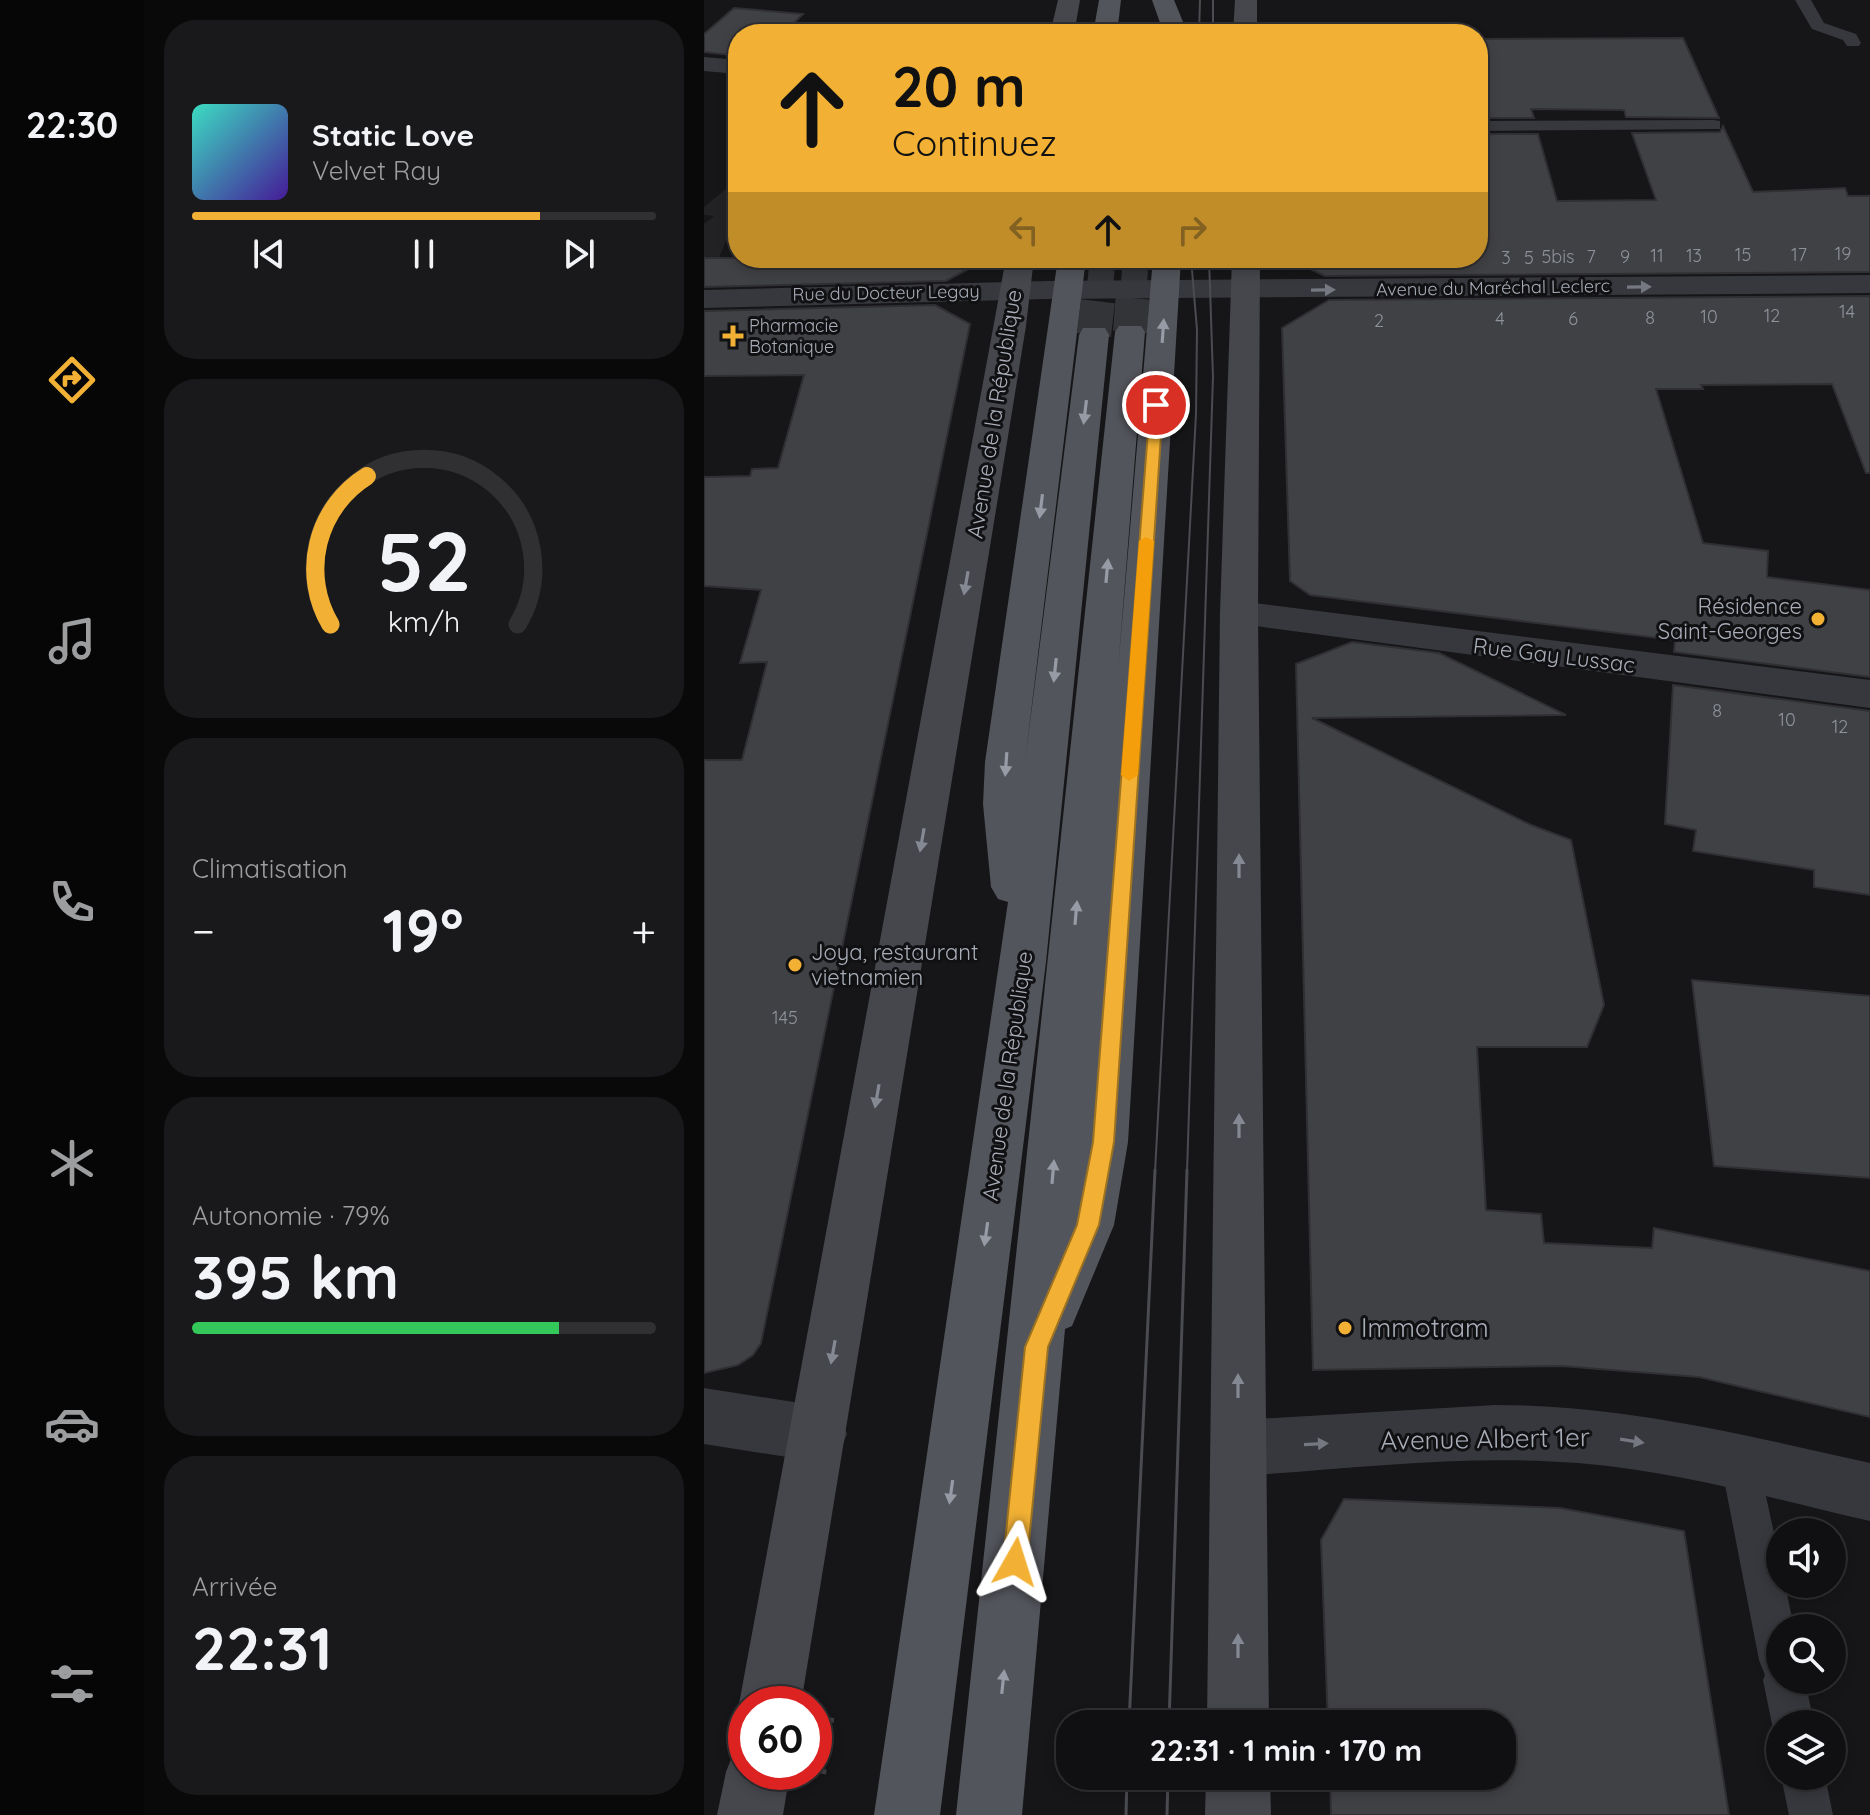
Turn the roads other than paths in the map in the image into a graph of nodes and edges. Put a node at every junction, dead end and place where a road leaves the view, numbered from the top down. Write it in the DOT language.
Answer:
graph roads {
  1 [pos="1069,0"];
  2 [pos="1110,0"];
  3 [pos="1131,0"];
  4 [pos="1161,0"];
  5 [pos="1246,0"];
  6 [pos="1803,0"];
  7 [pos="1064,24"];
  8 [pos="1106,24"];
  9 [pos="1129,24"];
  10 [pos="1157,24"];
  11 [pos="1172,24"];
  12 [pos="1245,24"];
  13 [pos="1853,43"];
  14 [pos="704,64"];
  15 [pos="728,66"];
  16 [pos="1714,125"];
  17 [pos="1488,126"];
  18 [pos="1017,274"];
  19 [pos="1070,274"];
  20 [pos="1166,274"];
  21 [pos="1246,274"];
  22 [pos="1870,284"];
  23 [pos="712,296"];
  24 [pos="1113,319"];
  25 [pos="1239,613"];
  26 [pos="1870,694"];
  27 [pos="1023,962"];
  28 [pos="1036,1347"];
  29 [pos="704,1416"];
  30 [pos="819,1434"];
  31 [pos="1238,1448"];
  32 [pos="1740,1464"];
  33 [pos="1870,1492"];
  34 [pos="1771,1614"];
  35 [pos="773,1686"];
  36 [pos="1238,1710"];
  37 [pos="996,1746"];
  38 [pos="755,1790"];
  39 [pos="1238,1790"];
  40 [pos="1806,1790"];
  41 [pos="750,1815"];
  42 [pos="907,1815"];
  43 [pos="989,1815"];
  44 [pos="1002,1815"];
  45 [pos="1238,1815"];
  46 [pos="1811,1815"];
  1 -- 7 [label="street"];
  2 -- 8 [label="main road"];
  3 -- 9 [label="main road"];
  4 -- 10 [label="main road"];
  4 -- 11 [label="main road"];
  5 -- 12 [label="street"];
  6 -- 13 [label="lane"];
  14 -- 15 [label="street"];
  16 -- 17 [label="lane"];
  18 -- 19 [label="street, Rue du Docteur Legay"];
  18 -- 23 [label="street, Rue du Docteur Legay"];
  18 -- 30 [label="street, Avenue de la République, one-way"];
  19 -- 24 [label="street, Rue du Docteur Legay"];
  19 -- 27 [label="main road, one-way"];
  20 -- 21 [label="street, Avenue du Maréchal Leclerc"];
  20 -- 24 [label="street, Avenue du Maréchal Leclerc"];
  28 -- 20 [label="main road, one-way"];
  21 -- 22 [label="street, Avenue du Maréchal Leclerc, one-way"];
  21 -- 25 [label="street"];
  24 -- 27 [label="main road, Avenue de la République, one-way"];
  28 -- 24 [label="main road, one-way"];
  25 -- 26 [label="street, Rue Gay Lussac"];
  31 -- 25 [label="street, one-way"];
  27 -- 42 [label="main road, Avenue de la République, one-way"];
  37 -- 28 [label="main road, one-way"];
  29 -- 30 [label="street"];
  30 -- 35 [label="street, Avenue de la République"];
  31 -- 32 [label="street, Avenue Albert 1er, one-way"];
  36 -- 31 [label="street, one-way"];
  32 -- 33 [label="street, Avenue Albert 1er"];
  32 -- 34 [label="lane"];
  37 -- 43 [label="main road"];
  37 -- 44 [label="main road"];
  38 -- 41 [label="street"];
  39 -- 45 [label="street"];
  40 -- 46 [label="lane"];
}
